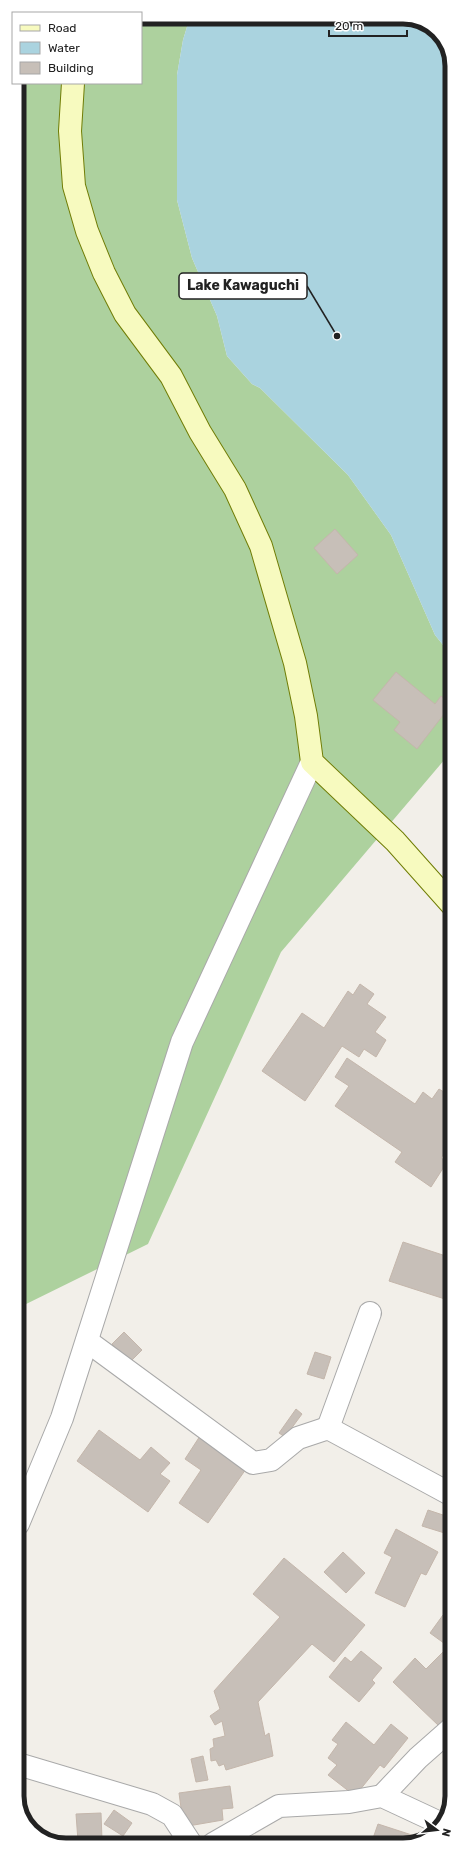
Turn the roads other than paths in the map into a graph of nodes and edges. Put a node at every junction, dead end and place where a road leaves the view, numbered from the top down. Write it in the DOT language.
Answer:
graph roads {
  1 [pos="73,84"];
  2 [pos="312,762"];
  3 [pos="445,897"];
  4 [pos="370,1313"];
  5 [pos="87,1341"];
  6 [pos="328,1428"];
  7 [pos="445,1491"];
  8 [pos="24,1510"];
  9 [pos="445,1734"];
  10 [pos="24,1766"];
  11 [pos="382,1796"];
  12 [pos="417,1812"];
  13 [pos="187,1838"];
  14 [pos="223,1838"];
  1 -- 2 [label="main road"];
  2 -- 3 [label="main road"];
  2 -- 5 [label="street"];
  4 -- 6 [label="street"];
  5 -- 6 [label="street"];
  5 -- 8 [label="street"];
  6 -- 7 [label="street"];
  9 -- 11 [label="street"];
  10 -- 13 [label="street"];
  11 -- 12 [label="street"];
  11 -- 14 [label="street"];
}
